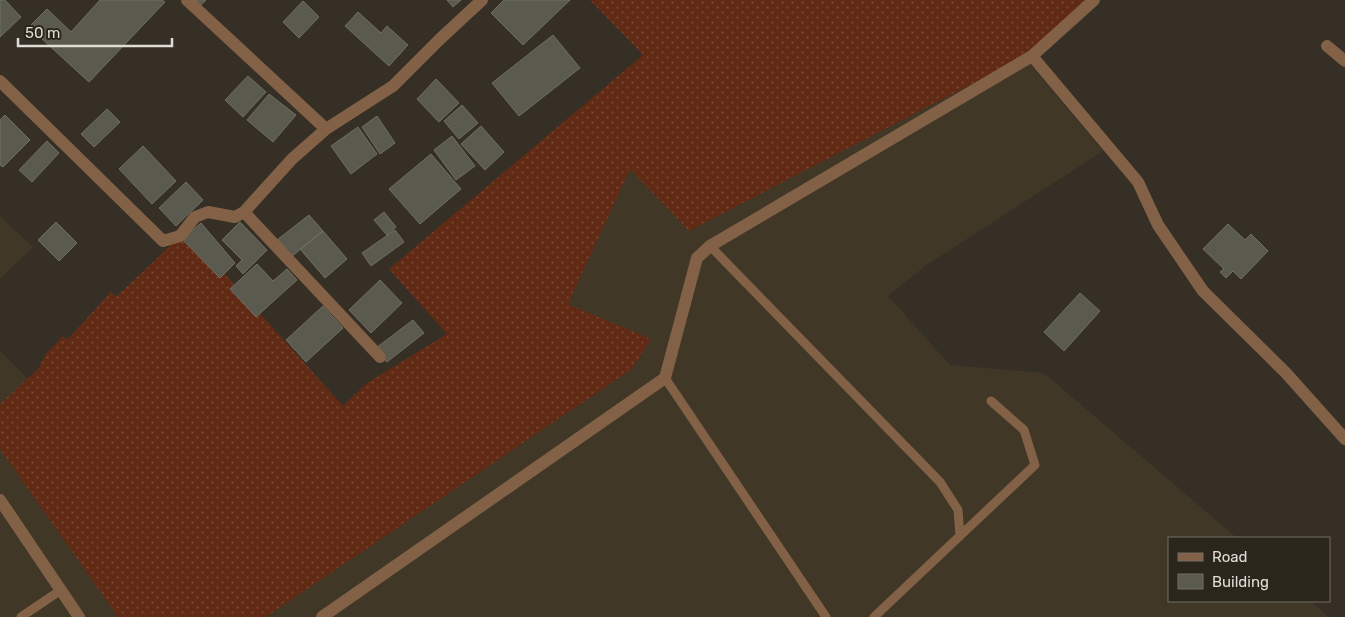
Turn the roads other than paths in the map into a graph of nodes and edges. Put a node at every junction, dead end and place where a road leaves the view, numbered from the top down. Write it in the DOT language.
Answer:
graph roads {
  1 [pos="187,0"];
  2 [pos="482,0"];
  3 [pos="1094,0"];
  4 [pos="1327,46"];
  5 [pos="1032,56"];
  6 [pos="1345,61"];
  7 [pos="0,81"];
  8 [pos="326,129"];
  9 [pos="244,212"];
  10 [pos="710,246"];
  11 [pos="380,357"];
  12 [pos="665,378"];
  13 [pos="991,401"];
  14 [pos="1345,439"];
  15 [pos="0,500"];
  16 [pos="960,536"];
  17 [pos="61,590"];
  18 [pos="22,617"];
  19 [pos="79,617"];
  20 [pos="322,617"];
  21 [pos="826,617"];
  22 [pos="874,617"];
  1 -- 8 [label="street"];
  2 -- 8 [label="street"];
  3 -- 5 [label="street"];
  4 -- 6 [label="street"];
  5 -- 10 [label="street"];
  5 -- 14 [label="street"];
  7 -- 9 [label="street"];
  8 -- 9 [label="street"];
  9 -- 11 [label="street"];
  10 -- 12 [label="street"];
  10 -- 16 [label="lane"];
  12 -- 20 [label="street"];
  12 -- 21 [label="lane"];
  13 -- 16 [label="lane"];
  15 -- 17 [label="street"];
  16 -- 22 [label="lane"];
  17 -- 18 [label="lane"];
  17 -- 19 [label="street"];
}
